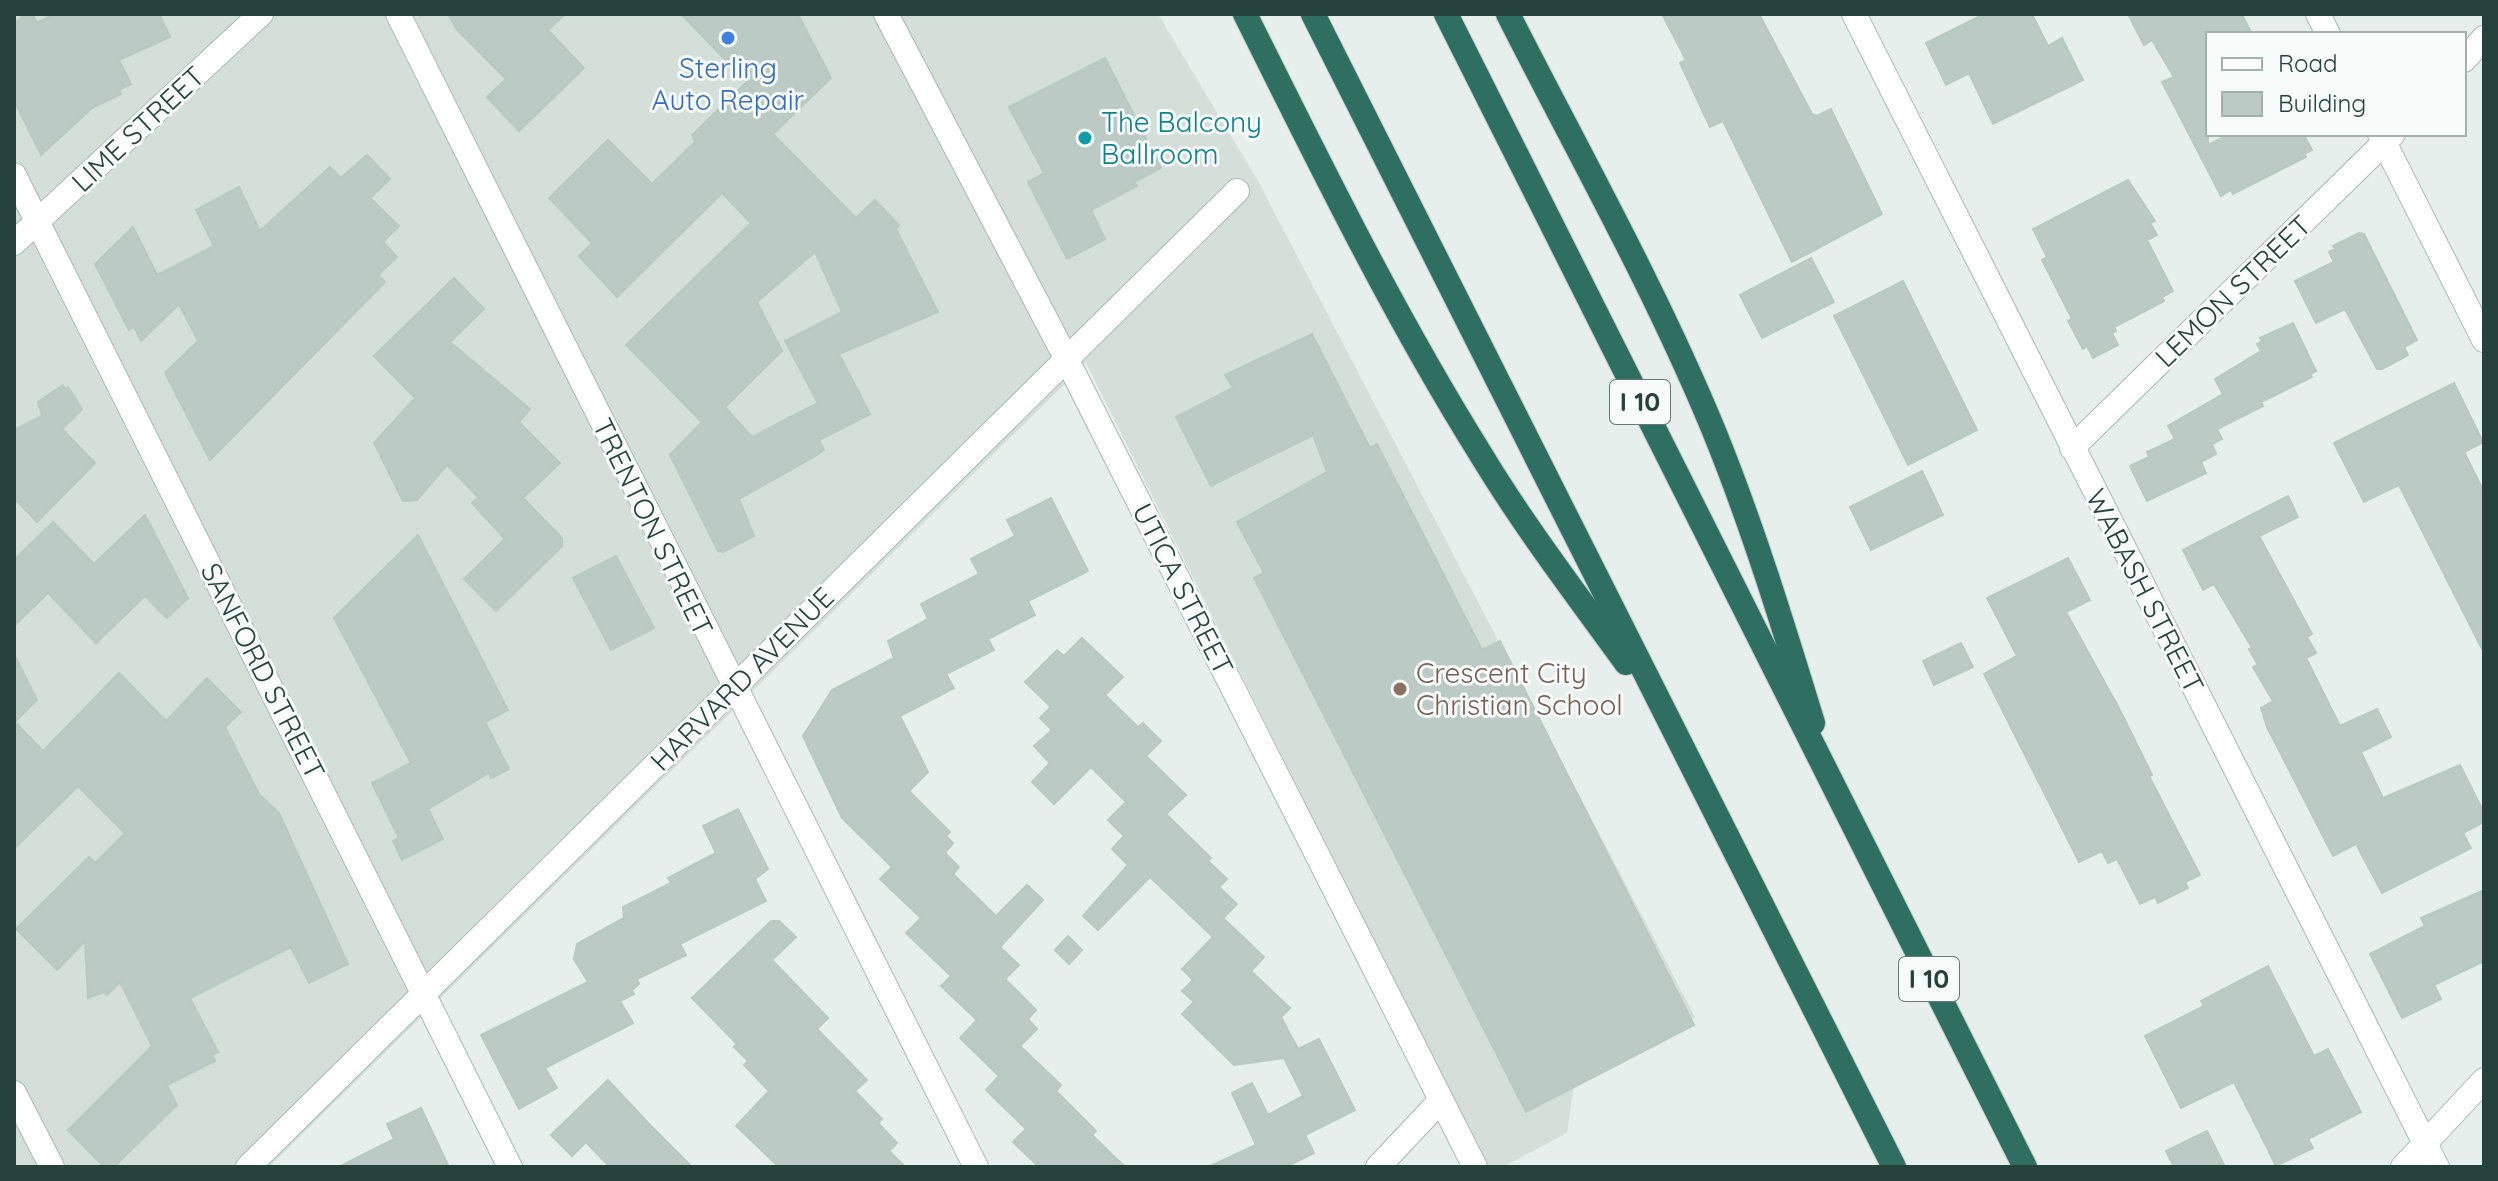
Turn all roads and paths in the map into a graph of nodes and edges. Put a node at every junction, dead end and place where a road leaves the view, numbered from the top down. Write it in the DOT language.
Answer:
graph roads {
  1 [pos="261,14"];
  2 [pos="398,14"];
  3 [pos="886,14"];
  4 [pos="1242,14"];
  5 [pos="1313,14"];
  6 [pos="1446,14"];
  7 [pos="1508,14"];
  8 [pos="1854,14"];
  9 [pos="2318,14"];
  10 [pos="2327,32"];
  11 [pos="2484,38"];
  12 [pos="2466,58"];
  13 [pos="2386,137"];
  14 [pos="14,175"];
  15 [pos="1237,191"];
  16 [pos="38,221"];
  17 [pos="14,243"];
  18 [pos="2484,340"];
  19 [pos="1066,358"];
  20 [pos="2072,448"];
  21 [pos="733,688"];
  22 [pos="1670,725"];
  23 [pos="1834,790"];
  24 [pos="424,994"];
  25 [pos="2484,1080"];
  26 [pos="14,1093"];
  27 [pos="1441,1100"];
  28 [pos="2425,1144"];
  29 [pos="52,1167"];
  30 [pos="248,1167"];
  31 [pos="510,1167"];
  32 [pos="976,1167"];
  33 [pos="1378,1167"];
  34 [pos="1475,1167"];
  35 [pos="1894,1167"];
  36 [pos="2025,1167"];
  37 [pos="2403,1167"];
  38 [pos="2437,1167"];
  1 -- 16 [label="street, LIME STREET"];
  2 -- 21 [label="street, TRENTON STREET"];
  3 -- 19 [label="street, UTICA STREET"];
  4 -- 22 [label="highway"];
  5 -- 22 [label="highway"];
  6 -- 23 [label="highway, I 10"];
  7 -- 23 [label="highway"];
  8 -- 20 [label="street, WABASH STREET"];
  9 -- 10 [label="street"];
  11 -- 12 [label="street"];
  13 -- 18 [label="street"];
  13 -- 20 [label="street, LEMON STREET"];
  14 -- 16 [label="street, SANFORD STREET"];
  15 -- 19 [label="street, HARVARD AVENUE"];
  16 -- 17 [label="street, LIME STREET"];
  16 -- 24 [label="street, SANFORD STREET"];
  19 -- 21 [label="street, HARVARD AVENUE"];
  19 -- 27 [label="street, UTICA STREET"];
  20 -- 28 [label="street, WABASH STREET"];
  21 -- 24 [label="street, HARVARD AVENUE"];
  21 -- 32 [label="street, TRENTON STREET"];
  22 -- 35 [label="highway"];
  23 -- 36 [label="highway, I 10"];
  24 -- 30 [label="street, HARVARD AVENUE"];
  24 -- 31 [label="street, SANFORD STREET"];
  25 -- 28 [label="street"];
  26 -- 29 [label="street"];
  27 -- 33 [label="street"];
  27 -- 34 [label="street, UTICA STREET"];
  28 -- 37 [label="street"];
  28 -- 38 [label="street, WABASH STREET"];
}
